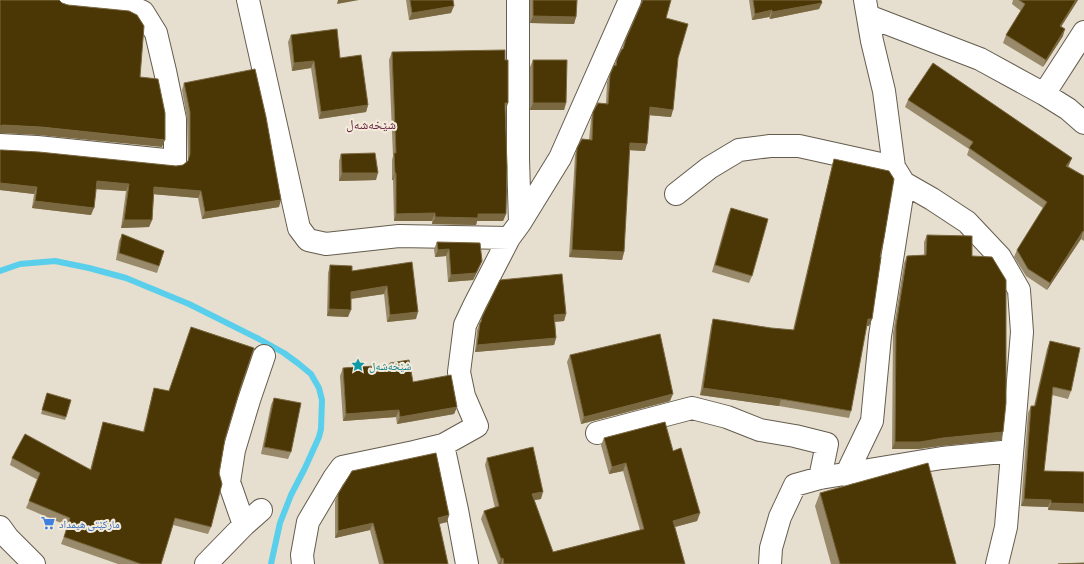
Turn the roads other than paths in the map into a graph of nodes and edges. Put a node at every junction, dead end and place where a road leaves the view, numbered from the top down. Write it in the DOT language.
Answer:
graph roads {
  1 [pos="66,0"];
  2 [pos="248,0"];
  3 [pos="518,0"];
  4 [pos="630,0"];
  5 [pos="866,8"];
  6 [pos="1084,32"];
  7 [pos="1044,94"];
  8 [pos="1084,123"];
  9 [pos="0,145"];
  10 [pos="899,175"];
  11 [pos="676,194"];
  12 [pos="514,231"];
  13 [pos="264,356"];
  14 [pos="597,433"];
  15 [pos="443,445"];
  16 [pos="1012,451"];
  17 [pos="846,475"];
  18 [pos="820,478"];
  19 [pos="261,510"];
  20 [pos="244,525"];
  21 [pos="0,527"];
  22 [pos="34,564"];
  23 [pos="206,564"];
  24 [pos="303,564"];
  25 [pos="467,564"];
  26 [pos="770,564"];
  27 [pos="997,564"];
  1 -- 9 [label="street"];
  2 -- 12 [label="street"];
  3 -- 12 [label="street"];
  4 -- 12 [label="street"];
  5 -- 7 [label="street"];
  5 -- 10 [label="street"];
  6 -- 7 [label="street"];
  7 -- 8 [label="street"];
  10 -- 11 [label="street"];
  10 -- 16 [label="street"];
  10 -- 17 [label="street"];
  12 -- 15 [label="street"];
  13 -- 20 [label="street"];
  14 -- 18 [label="street"];
  15 -- 24 [label="street"];
  15 -- 25 [label="street"];
  16 -- 17 [label="street"];
  16 -- 27 [label="street"];
  17 -- 18 [label="street"];
  18 -- 26 [label="street"];
  19 -- 20 [label="street"];
  20 -- 23 [label="street"];
  21 -- 22 [label="street"];
}
